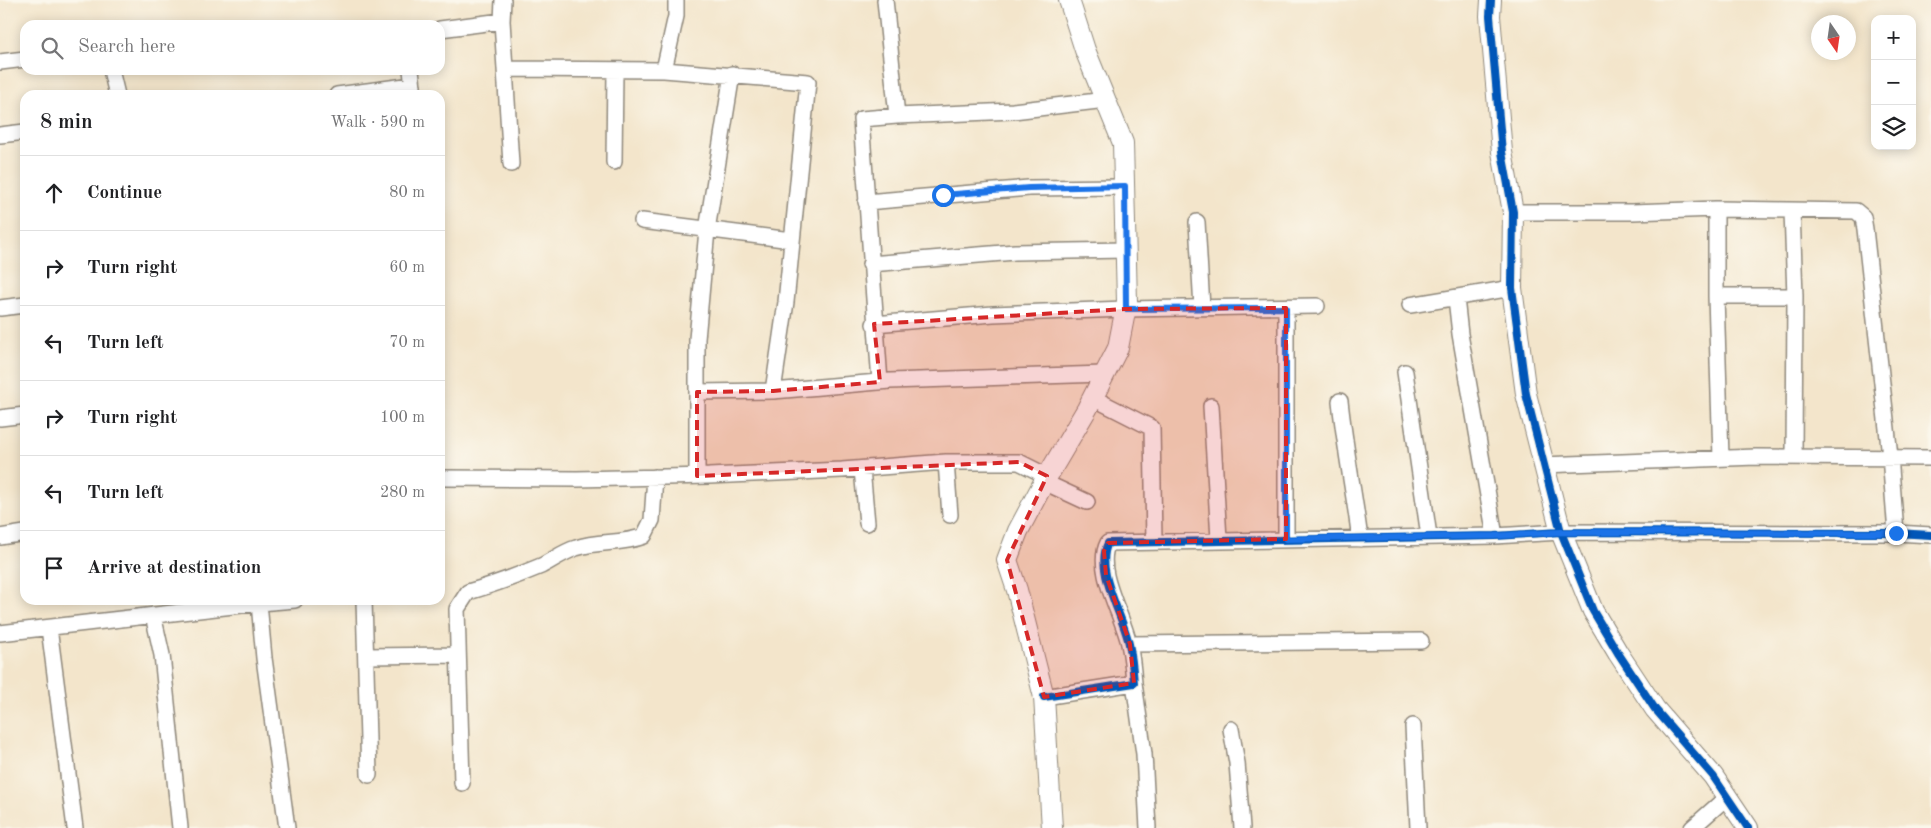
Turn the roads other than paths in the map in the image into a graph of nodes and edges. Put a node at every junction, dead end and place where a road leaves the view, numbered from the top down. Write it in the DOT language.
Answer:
graph roads {
  1 [pos="503,0"];
  2 [pos="676,0"];
  3 [pos="885,0"];
  4 [pos="1069,0"];
  5 [pos="1491,0"];
  6 [pos="502,21"];
  7 [pos="445,28"];
  8 [pos="20,60"];
  9 [pos="0,62"];
  10 [pos="505,69"];
  11 [pos="615,70"];
  12 [pos="664,70"];
  13 [pos="732,74"];
  14 [pos="113,75"];
  15 [pos="412,75"];
  16 [pos="116,90"];
  17 [pos="413,90"];
  18 [pos="1106,100"];
  19 [pos="897,116"];
  20 [pos="20,134"];
  21 [pos="0,135"];
  22 [pos="614,162"];
  23 [pos="511,164"];
  24 [pos="1125,186"];
  25 [pos="866,202"];
  26 [pos="1716,209"];
  27 [pos="1792,211"];
  28 [pos="1513,212"];
  29 [pos="642,221"];
  30 [pos="1196,222"];
  31 [pos="707,230"];
  32 [pos="791,240"];
  33 [pos="1126,250"];
  34 [pos="870,264"];
  35 [pos="1512,288"];
  36 [pos="1716,296"];
  37 [pos="1795,296"];
  38 [pos="1456,298"];
  39 [pos="1410,305"];
  40 [pos="20,306"];
  41 [pos="1317,306"];
  42 [pos="0,308"];
  43 [pos="1202,308"];
  44 [pos="1286,308"];
  45 [pos="1126,309"];
  46 [pos="874,324"];
  47 [pos="1404,372"];
  48 [pos="1104,374"];
  49 [pos="880,382"];
  50 [pos="697,392"];
  51 [pos="773,392"];
  52 [pos="1093,398"];
  53 [pos="1340,402"];
  54 [pos="1211,406"];
  55 [pos="20,416"];
  56 [pos="0,418"];
  57 [pos="1890,456"];
  58 [pos="1794,457"];
  59 [pos="1721,458"];
  60 [pos="1931,458"];
  61 [pos="946,462"];
  62 [pos="1542,465"];
  63 [pos="862,469"];
  64 [pos="697,476"];
  65 [pos="656,477"];
  66 [pos="445,478"];
  67 [pos="1046,479"];
  68 [pos="1087,502"];
  69 [pos="950,515"];
  70 [pos="867,523"];
  71 [pos="1561,532"];
  72 [pos="1896,533"];
  73 [pos="20,534"];
  74 [pos="1931,535"];
  75 [pos="1429,536"];
  76 [pos="1495,536"];
  77 [pos="0,537"];
  78 [pos="1219,539"];
  79 [pos="1286,539"];
  80 [pos="1360,539"];
  81 [pos="1154,541"];
  82 [pos="241,605"];
  83 [pos="259,605"];
  84 [pos="364,605"];
  85 [pos="153,615"];
  86 [pos="49,628"];
  87 [pos="0,633"];
  88 [pos="1421,641"];
  89 [pos="1130,644"];
  90 [pos="457,655"];
  91 [pos="366,656"];
  92 [pos="1134,683"];
  93 [pos="1044,698"];
  94 [pos="1413,726"];
  95 [pos="1231,729"];
  96 [pos="369,775"];
  97 [pos="462,783"];
  98 [pos="1727,797"];
  99 [pos="75,828"];
  100 [pos="180,828"];
  101 [pos="287,828"];
  102 [pos="1052,828"];
  103 [pos="1148,828"];
  104 [pos="1242,828"];
  105 [pos="1418,828"];
  106 [pos="1692,828"];
  107 [pos="1748,828"];
  1 -- 6 [label="street"];
  2 -- 12 [label="street"];
  3 -- 19 [label="street"];
  4 -- 18 [label="street"];
  5 -- 28 [label="street"];
  6 -- 7 [label="street"];
  6 -- 10 [label="street"];
  8 -- 9 [label="street"];
  10 -- 11 [label="street"];
  10 -- 23 [label="street"];
  11 -- 12 [label="street"];
  11 -- 22 [label="street"];
  12 -- 13 [label="street"];
  13 -- 31 [label="street"];
  13 -- 32 [label="street"];
  14 -- 16 [label="street"];
  15 -- 17 [label="street"];
  18 -- 19 [label="street"];
  18 -- 24 [label="street"];
  19 -- 25 [label="street"];
  20 -- 21 [label="street"];
  24 -- 25 [label="street"];
  24 -- 33 [label="street"];
  25 -- 34 [label="street"];
  26 -- 27 [label="street"];
  26 -- 28 [label="street"];
  26 -- 36 [label="street"];
  27 -- 37 [label="street"];
  27 -- 57 [label="street"];
  28 -- 35 [label="street"];
  29 -- 31 [label="street"];
  30 -- 43 [label="street"];
  31 -- 32 [label="street"];
  31 -- 50 [label="street"];
  32 -- 51 [label="street"];
  33 -- 34 [label="street"];
  33 -- 45 [label="street"];
  34 -- 46 [label="street"];
  35 -- 38 [label="street"];
  35 -- 62 [label="street"];
  36 -- 37 [label="street"];
  36 -- 59 [label="street"];
  37 -- 58 [label="street"];
  38 -- 39 [label="street"];
  38 -- 76 [label="street"];
  40 -- 42 [label="street"];
  41 -- 44 [label="street"];
  43 -- 44 [label="street"];
  43 -- 45 [label="street"];
  44 -- 79 [label="street"];
  45 -- 46 [label="street"];
  45 -- 48 [label="street"];
  46 -- 49 [label="street"];
  47 -- 75 [label="street"];
  48 -- 49 [label="street"];
  48 -- 52 [label="street"];
  49 -- 51 [label="street"];
  50 -- 51 [label="street"];
  50 -- 64 [label="street"];
  52 -- 67 [label="street"];
  52 -- 81 [label="street"];
  53 -- 80 [label="street"];
  54 -- 78 [label="street"];
  55 -- 56 [label="street"];
  57 -- 58 [label="street"];
  57 -- 60 [label="street"];
  57 -- 72 [label="street"];
  58 -- 59 [label="street"];
  59 -- 62 [label="street"];
  61 -- 63 [label="street"];
  61 -- 67 [label="street"];
  61 -- 69 [label="street"];
  62 -- 71 [label="street"];
  63 -- 64 [label="street"];
  63 -- 70 [label="street"];
  64 -- 65 [label="street"];
  65 -- 66 [label="street"];
  65 -- 90 [label="street"];
  67 -- 68 [label="street"];
  67 -- 93 [label="street"];
  71 -- 72 [label="street"];
  71 -- 76 [label="street"];
  71 -- 98 [label="street"];
  72 -- 74 [label="street"];
  73 -- 77 [label="street"];
  75 -- 76 [label="street"];
  75 -- 80 [label="street"];
  78 -- 79 [label="street"];
  78 -- 81 [label="street"];
  79 -- 80 [label="street"];
  81 -- 89 [label="street"];
  82 -- 85 [label="street"];
  83 -- 101 [label="street"];
  84 -- 91 [label="street"];
  85 -- 86 [label="street"];
  85 -- 100 [label="street"];
  86 -- 87 [label="street"];
  86 -- 99 [label="street"];
  88 -- 89 [label="street"];
  89 -- 92 [label="street"];
  90 -- 91 [label="street"];
  90 -- 97 [label="street"];
  91 -- 96 [label="street"];
  92 -- 93 [label="street"];
  92 -- 103 [label="street"];
  93 -- 102 [label="street"];
  94 -- 105 [label="street"];
  95 -- 104 [label="street"];
  98 -- 106 [label="street"];
  98 -- 107 [label="street"];
}
